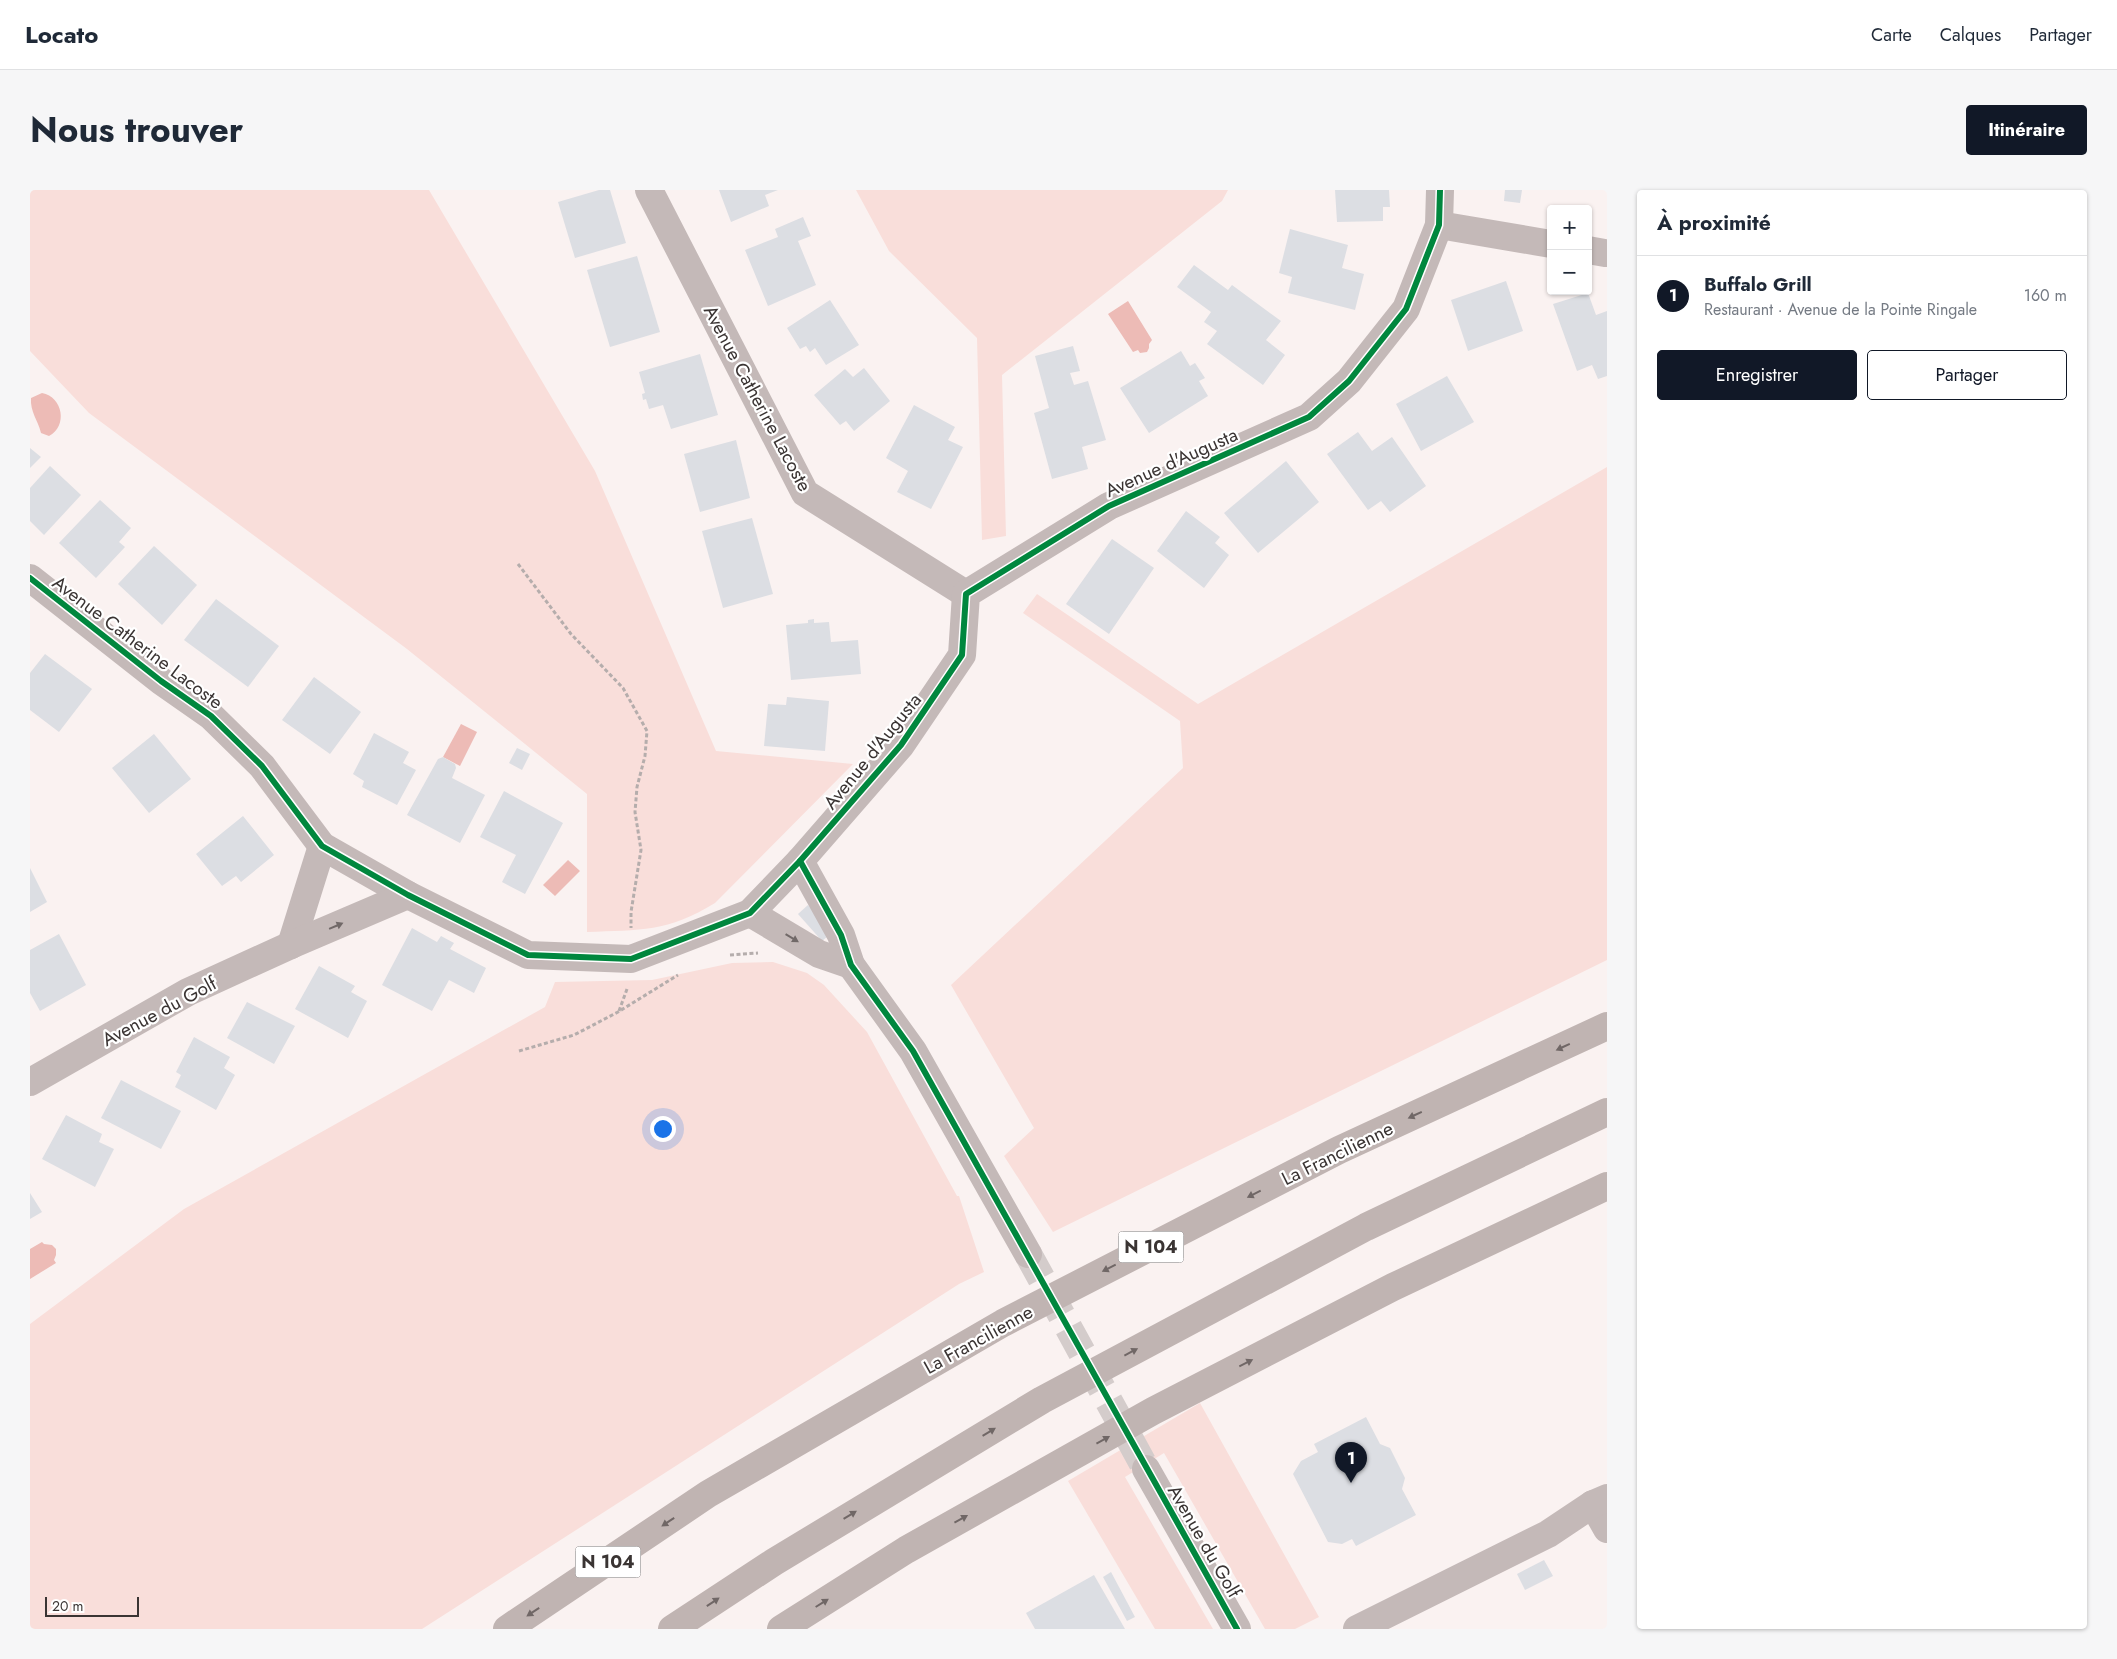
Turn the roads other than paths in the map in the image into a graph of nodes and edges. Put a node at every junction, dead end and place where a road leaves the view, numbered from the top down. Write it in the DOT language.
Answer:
graph roads {
  1 [pos="649,190"];
  2 [pos="1440,190"];
  3 [pos="1439,225"];
  4 [pos="1547,243"];
  5 [pos="30,578"];
  6 [pos="966,594"];
  7 [pos="322,846"];
  8 [pos="800,861"];
  9 [pos="408,895"];
  10 [pos="750,913"];
  11 [pos="291,945"];
  12 [pos="851,965"];
  13 [pos="1607,1026"];
  14 [pos="30,1082"];
  15 [pos="1607,1112"];
  16 [pos="1572,1130"];
  17 [pos="1607,1134"];
  18 [pos="1607,1186"];
  19 [pos="1028,1254"];
  20 [pos="1146,1469"];
  21 [pos="1600,1501"];
  22 [pos="1607,1529"];
  23 [pos="507,1629"];
  24 [pos="672,1629"];
  25 [pos="781,1629"];
  26 [pos="1237,1629"];
  27 [pos="1357,1629"];
  1 -- 6 [label="street, Avenue Catherine Lacoste"];
  2 -- 3 [label="street, Avenue d'Augusta"];
  3 -- 4 [label="street"];
  3 -- 6 [label="street, Avenue d'Augusta"];
  5 -- 7 [label="street, Avenue Catherine Lacoste"];
  6 -- 8 [label="street, Avenue d'Augusta"];
  7 -- 9 [label="street"];
  7 -- 11 [label="street"];
  8 -- 10 [label="street, Avenue d'Augusta"];
  8 -- 12 [label="street"];
  9 -- 10 [label="street"];
  11 -- 9 [label="street, Avenue du Golf, one-way"];
  10 -- 12 [label="street, one-way"];
  11 -- 14 [label="street, Avenue du Golf"];
  12 -- 19 [label="street"];
  13 -- 23 [label="highway, La Francilienne / N 104, one-way"];
  15 -- 16 [label="highway"];
  16 -- 17 [label="highway"];
  24 -- 16 [label="highway, one-way"];
  25 -- 18 [label="highway, one-way"];
  20 -- 26 [label="street, Avenue du Golf"];
  21 -- 22 [label="street"];
  21 -- 27 [label="street"];
}
